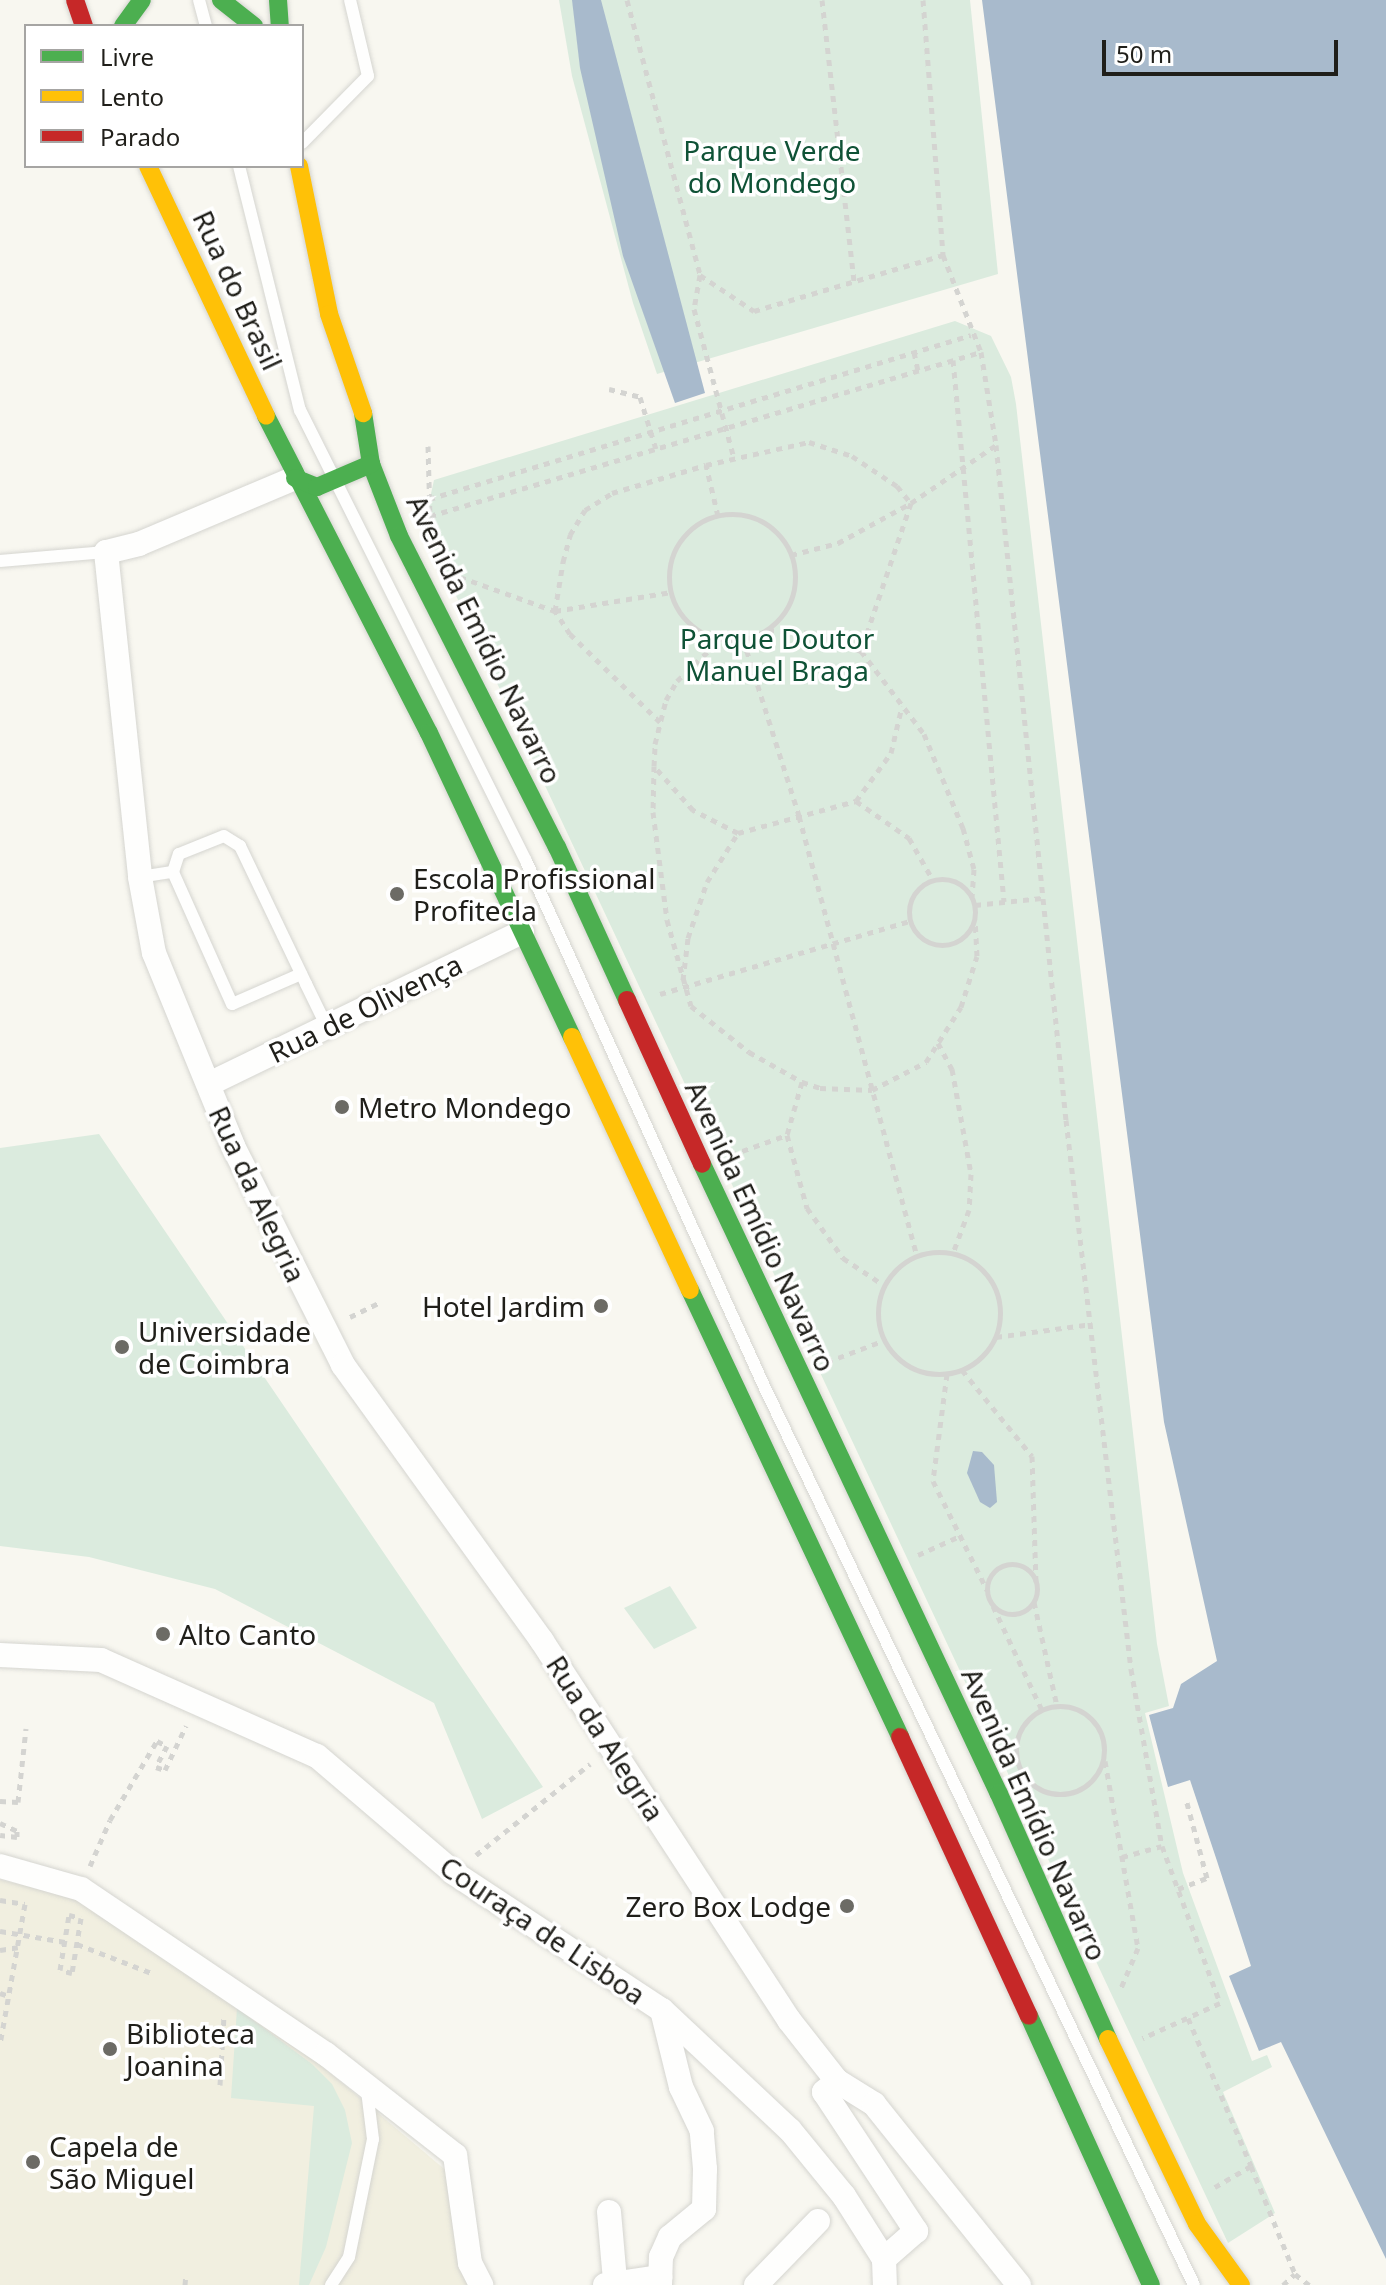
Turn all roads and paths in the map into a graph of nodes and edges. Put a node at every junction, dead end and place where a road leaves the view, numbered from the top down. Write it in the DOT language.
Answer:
graph roads {
  1 [pos="75,0"];
  2 [pos="142,0"];
  3 [pos="199,0"];
  4 [pos="221,0"];
  5 [pos="278,0"];
  6 [pos="350,0"];
  7 [pos="627,0"];
  8 [pos="822,0"];
  9 [pos="923,0"];
  10 [pos="83,24"];
  11 [pos="124,24"];
  12 [pos="205,24"];
  13 [pos="251,24"];
  14 [pos="280,24"];
  15 [pos="304,141"];
  16 [pos="149,168"];
  17 [pos="240,168"];
  18 [pos="299,168"];
  19 [pos="943,255"];
  20 [pos="700,275"];
  21 [pos="854,282"];
  22 [pos="971,335"];
  23 [pos="914,352"];
  24 [pos="981,352"];
  25 [pos="953,360"];
  26 [pos="918,371"];
  27 [pos="609,389"];
  28 [pos="721,411"];
  29 [pos="725,429"];
  30 [pos="651,432"];
  31 [pos="996,445"];
  32 [pos="428,446"];
  33 [pos="656,449"];
  34 [pos="733,455"];
  35 [pos="371,464"];
  36 [pos="706,465"];
  37 [pos="963,467"];
  38 [pos="295,478"];
  39 [pos="335,484"];
  40 [pos="429,499"];
  41 [pos="911,503"];
  42 [pos="430,516"];
  43 [pos="718,516"];
  44 [pos="441,538"];
  45 [pos="106,552"];
  46 [pos="791,555"];
  47 [pos="0,561"];
  48 [pos="455,566"];
  49 [pos="671,592"];
  50 [pos="555,611"];
  51 [pos="767,630"];
  52 [pos="721,639"];
  53 [pos="743,639"];
  54 [pos="861,651"];
  55 [pos="902,705"];
  56 [pos="661,722"];
  57 [pos="654,766"];
  58 [pos="856,801"];
  59 [pos="799,816"];
  60 [pos="738,833"];
  61 [pos="173,872"];
  62 [pos="140,877"];
  63 [pos="933,880"];
  64 [pos="972,897"];
  65 [pos="1042,898"];
  66 [pos="1004,902"];
  67 [pos="975,905"];
  68 [pos="975,920"];
  69 [pos="910,921"];
  70 [pos="522,932"];
  71 [pos="832,943"];
  72 [pos="301,974"];
  73 [pos="683,985"];
  74 [pos="655,996"];
  75 [pos="327,1027"];
  76 [pos="938,1043"];
  77 [pos="802,1082"];
  78 [pos="209,1084"];
  79 [pos="872,1090"];
  80 [pos="787,1135"];
  81 [pos="729,1156"];
  82 [pos="953,1253"];
  83 [pos="917,1256"];
  84 [pos="885,1286"];
  85 [pos="1092,1324"];
  86 [pos="996,1337"];
  87 [pos="885,1340"];
  88 [pos="827,1362"];
  89 [pos="962,1370"];
  90 [pos="947,1374"];
  91 [pos="960,1536"];
  92 [pos="917,1555"];
  93 [pos="1036,1582"];
  94 [pos="988,1594"];
  95 [pos="1034,1602"];
  96 [pos="0,1655"];
  97 [pos="199,1700"];
  98 [pos="1057,1706"];
  99 [pos="1042,1710"];
  100 [pos="26,1728"];
  101 [pos="612,1746"];
  102 [pos="1105,1757"];
  103 [pos="1186,1799"];
  104 [pos="0,1801"];
  105 [pos="0,1823"];
  106 [pos="0,1835"];
  107 [pos="1162,1846"];
  108 [pos="1122,1857"];
  109 [pos="0,1866"];
  110 [pos="454,1873"];
  111 [pos="81,1889"];
  112 [pos="1178,1889"];
  113 [pos="0,1900"];
  114 [pos="0,1931"];
  115 [pos="20,1934"];
  116 [pos="65,1942"];
  117 [pos="77,1944"];
  118 [pos="18,1947"];
  119 [pos="0,1950"];
  120 [pos="170,1980"];
  121 [pos="1121,1989"];
  122 [pos="0,1993"];
  123 [pos="9,1996"];
  124 [pos="662,2010"];
  125 [pos="223,2018"];
  126 [pos="1188,2018"];
  127 [pos="2,2027"];
  128 [pos="1143,2038"];
  129 [pos="0,2042"];
  130 [pos="364,2081"];
  131 [pos="837,2081"];
  132 [pos="220,2085"];
  133 [pos="1251,2166"];
  134 [pos="1210,2190"];
  135 [pos="609,2212"];
  136 [pos="818,2221"];
  137 [pos="884,2259"];
  138 [pos="186,2274"];
  139 [pos="1295,2274"];
  140 [pos="660,2281"];
  141 [pos="610,2282"];
  142 [pos="185,2285"];
  143 [pos="331,2285"];
  144 [pos="481,2285"];
  145 [pos="756,2285"];
  146 [pos="885,2285"];
  147 [pos="1019,2285"];
  148 [pos="1151,2285"];
  149 [pos="1194,2285"];
  150 [pos="1241,2285"];
  151 [pos="1283,2285"];
  152 [pos="1309,2285"];
  1 -- 10 [label="main road"];
  2 -- 11 [label="main road"];
  3 -- 12 [label="lane"];
  4 -- 13 [label="main road"];
  5 -- 14 [label="main road"];
  6 -- 15 [label="lane"];
  7 -- 20 [label="path"];
  8 -- 21 [label="path"];
  9 -- 19 [label="path"];
  16 -- 38 [label="main road, Rua do Brasil"];
  17 -- 39 [label="lane"];
  18 -- 35 [label="main road, Avenida Emídio Navarro"];
  19 -- 21 [label="path"];
  19 -- 22 [label="path"];
  20 -- 21 [label="path"];
  20 -- 28 [label="path"];
  22 -- 23 [label="path"];
  22 -- 24 [label="path"];
  23 -- 26 [label="path"];
  23 -- 28 [label="path"];
  24 -- 25 [label="path"];
  24 -- 31 [label="path"];
  25 -- 26 [label="path"];
  25 -- 37 [label="path"];
  26 -- 29 [label="path"];
  27 -- 30 [label="path"];
  28 -- 29 [label="path"];
  28 -- 30 [label="path"];
  29 -- 33 [label="path"];
  29 -- 34 [label="path"];
  30 -- 33 [label="path"];
  30 -- 40 [label="path"];
  31 -- 37 [label="path"];
  31 -- 65 [label="path"];
  32 -- 40 [label="path"];
  33 -- 42 [label="path"];
  34 -- 36 [label="path"];
  34 -- 41 [label="path"];
  35 -- 39 [label="main road"];
  35 -- 150 [label="main road, Avenida Emídio Navarro"];
  36 -- 43 [label="path"];
  36 -- 50 [label="path"];
  37 -- 41 [label="path"];
  37 -- 66 [label="path"];
  38 -- 39 [label="main road"];
  38 -- 45 [label="street"];
  38 -- 70 [label="main road"];
  39 -- 149 [label="lane"];
  40 -- 42 [label="path"];
  41 -- 46 [label="path"];
  41 -- 54 [label="path"];
  42 -- 44 [label="path"];
  43 -- 46 [label="path"];
  43 -- 49 [label="path"];
  45 -- 47 [label="lane"];
  45 -- 62 [label="street, Rua da Alegria"];
  46 -- 51 [label="path"];
  48 -- 50 [label="path"];
  49 -- 50 [label="path"];
  49 -- 52 [label="path"];
  50 -- 56 [label="path"];
  51 -- 53 [label="path"];
  51 -- 54 [label="path"];
  52 -- 53 [label="path"];
  52 -- 56 [label="path"];
  53 -- 59 [label="path"];
  54 -- 55 [label="path"];
  55 -- 58 [label="path"];
  55 -- 64 [label="path"];
  56 -- 57 [label="path"];
  57 -- 60 [label="path"];
  57 -- 73 [label="path"];
  58 -- 59 [label="path"];
  58 -- 63 [label="path"];
  59 -- 60 [label="path"];
  59 -- 71 [label="path"];
  60 -- 73 [label="path"];
  61 -- 62 [label="lane"];
  61 -- 72 [label="lane"];
  61 -- 72 [label="lane"];
  62 -- 78 [label="street, Rua da Alegria"];
  63 -- 64 [label="path"];
  63 -- 69 [label="path"];
  64 -- 67 [label="path"];
  65 -- 66 [label="path"];
  65 -- 85 [label="path"];
  66 -- 67 [label="path"];
  67 -- 68 [label="path"];
  68 -- 69 [label="path"];
  68 -- 76 [label="path"];
  69 -- 71 [label="path"];
  70 -- 75 [label="street, Rua de Olivença"];
  70 -- 148 [label="main road"];
  71 -- 73 [label="path"];
  71 -- 79 [label="path"];
  72 -- 75 [label="lane"];
  73 -- 74 [label="path"];
  73 -- 77 [label="path"];
  75 -- 78 [label="street, Rua de Olivença"];
  76 -- 79 [label="path"];
  76 -- 82 [label="path"];
  77 -- 79 [label="path"];
  77 -- 80 [label="path"];
  78 -- 101 [label="street, Rua da Alegria"];
  79 -- 83 [label="path"];
  80 -- 81 [label="path"];
  80 -- 84 [label="path"];
  82 -- 83 [label="path"];
  82 -- 86 [label="path"];
  83 -- 84 [label="path"];
  84 -- 87 [label="path"];
  85 -- 86 [label="path"];
  85 -- 107 [label="path"];
  86 -- 89 [label="path"];
  87 -- 88 [label="path"];
  87 -- 90 [label="path"];
  89 -- 90 [label="path"];
  89 -- 93 [label="path"];
  90 -- 91 [label="path"];
  91 -- 92 [label="path"];
  91 -- 94 [label="path"];
  93 -- 94 [label="path"];
  93 -- 95 [label="path"];
  94 -- 95 [label="path"];
  94 -- 99 [label="path"];
  95 -- 98 [label="path"];
  96 -- 97 [label="street, Couraça de Lisboa"];
  97 -- 110 [label="street, Couraça de Lisboa"];
  97 -- 111 [label="path"];
  98 -- 99 [label="path"];
  98 -- 102 [label="path"];
  99 -- 102 [label="path"];
  100 -- 104 [label="path"];
  101 -- 110 [label="path"];
  101 -- 131 [label="street, Rua da Alegria"];
  102 -- 108 [label="path"];
  103 -- 112 [label="path"];
  105 -- 106 [label="path"];
  107 -- 108 [label="path"];
  107 -- 112 [label="path"];
  108 -- 121 [label="path"];
  109 -- 111 [label="street"];
  110 -- 124 [label="street, Couraça de Lisboa"];
  111 -- 130 [label="street"];
  112 -- 126 [label="path"];
  113 -- 115 [label="path"];
  114 -- 115 [label="path"];
  115 -- 116 [label="path"];
  115 -- 118 [label="path"];
  116 -- 117 [label="path"];
  116 -- 117 [label="path"];
  117 -- 120 [label="path"];
  118 -- 119 [label="path"];
  118 -- 123 [label="path"];
  122 -- 123 [label="path"];
  123 -- 127 [label="path"];
  124 -- 137 [label="street, Couraça de Lisboa"];
  124 -- 140 [label="street"];
  125 -- 132 [label="path"];
  126 -- 128 [label="path"];
  126 -- 133 [label="path"];
  127 -- 129 [label="path"];
  130 -- 143 [label="lane"];
  130 -- 144 [label="street"];
  131 -- 137 [label="street"];
  131 -- 147 [label="street, Rua da Alegria"];
  133 -- 134 [label="path"];
  133 -- 139 [label="path"];
  135 -- 141 [label="street"];
  136 -- 145 [label="street"];
  137 -- 146 [label="street"];
  138 -- 142 [label="path"];
  139 -- 151 [label="path"];
  139 -- 152 [label="path"];
  140 -- 141 [label="street"];
}
